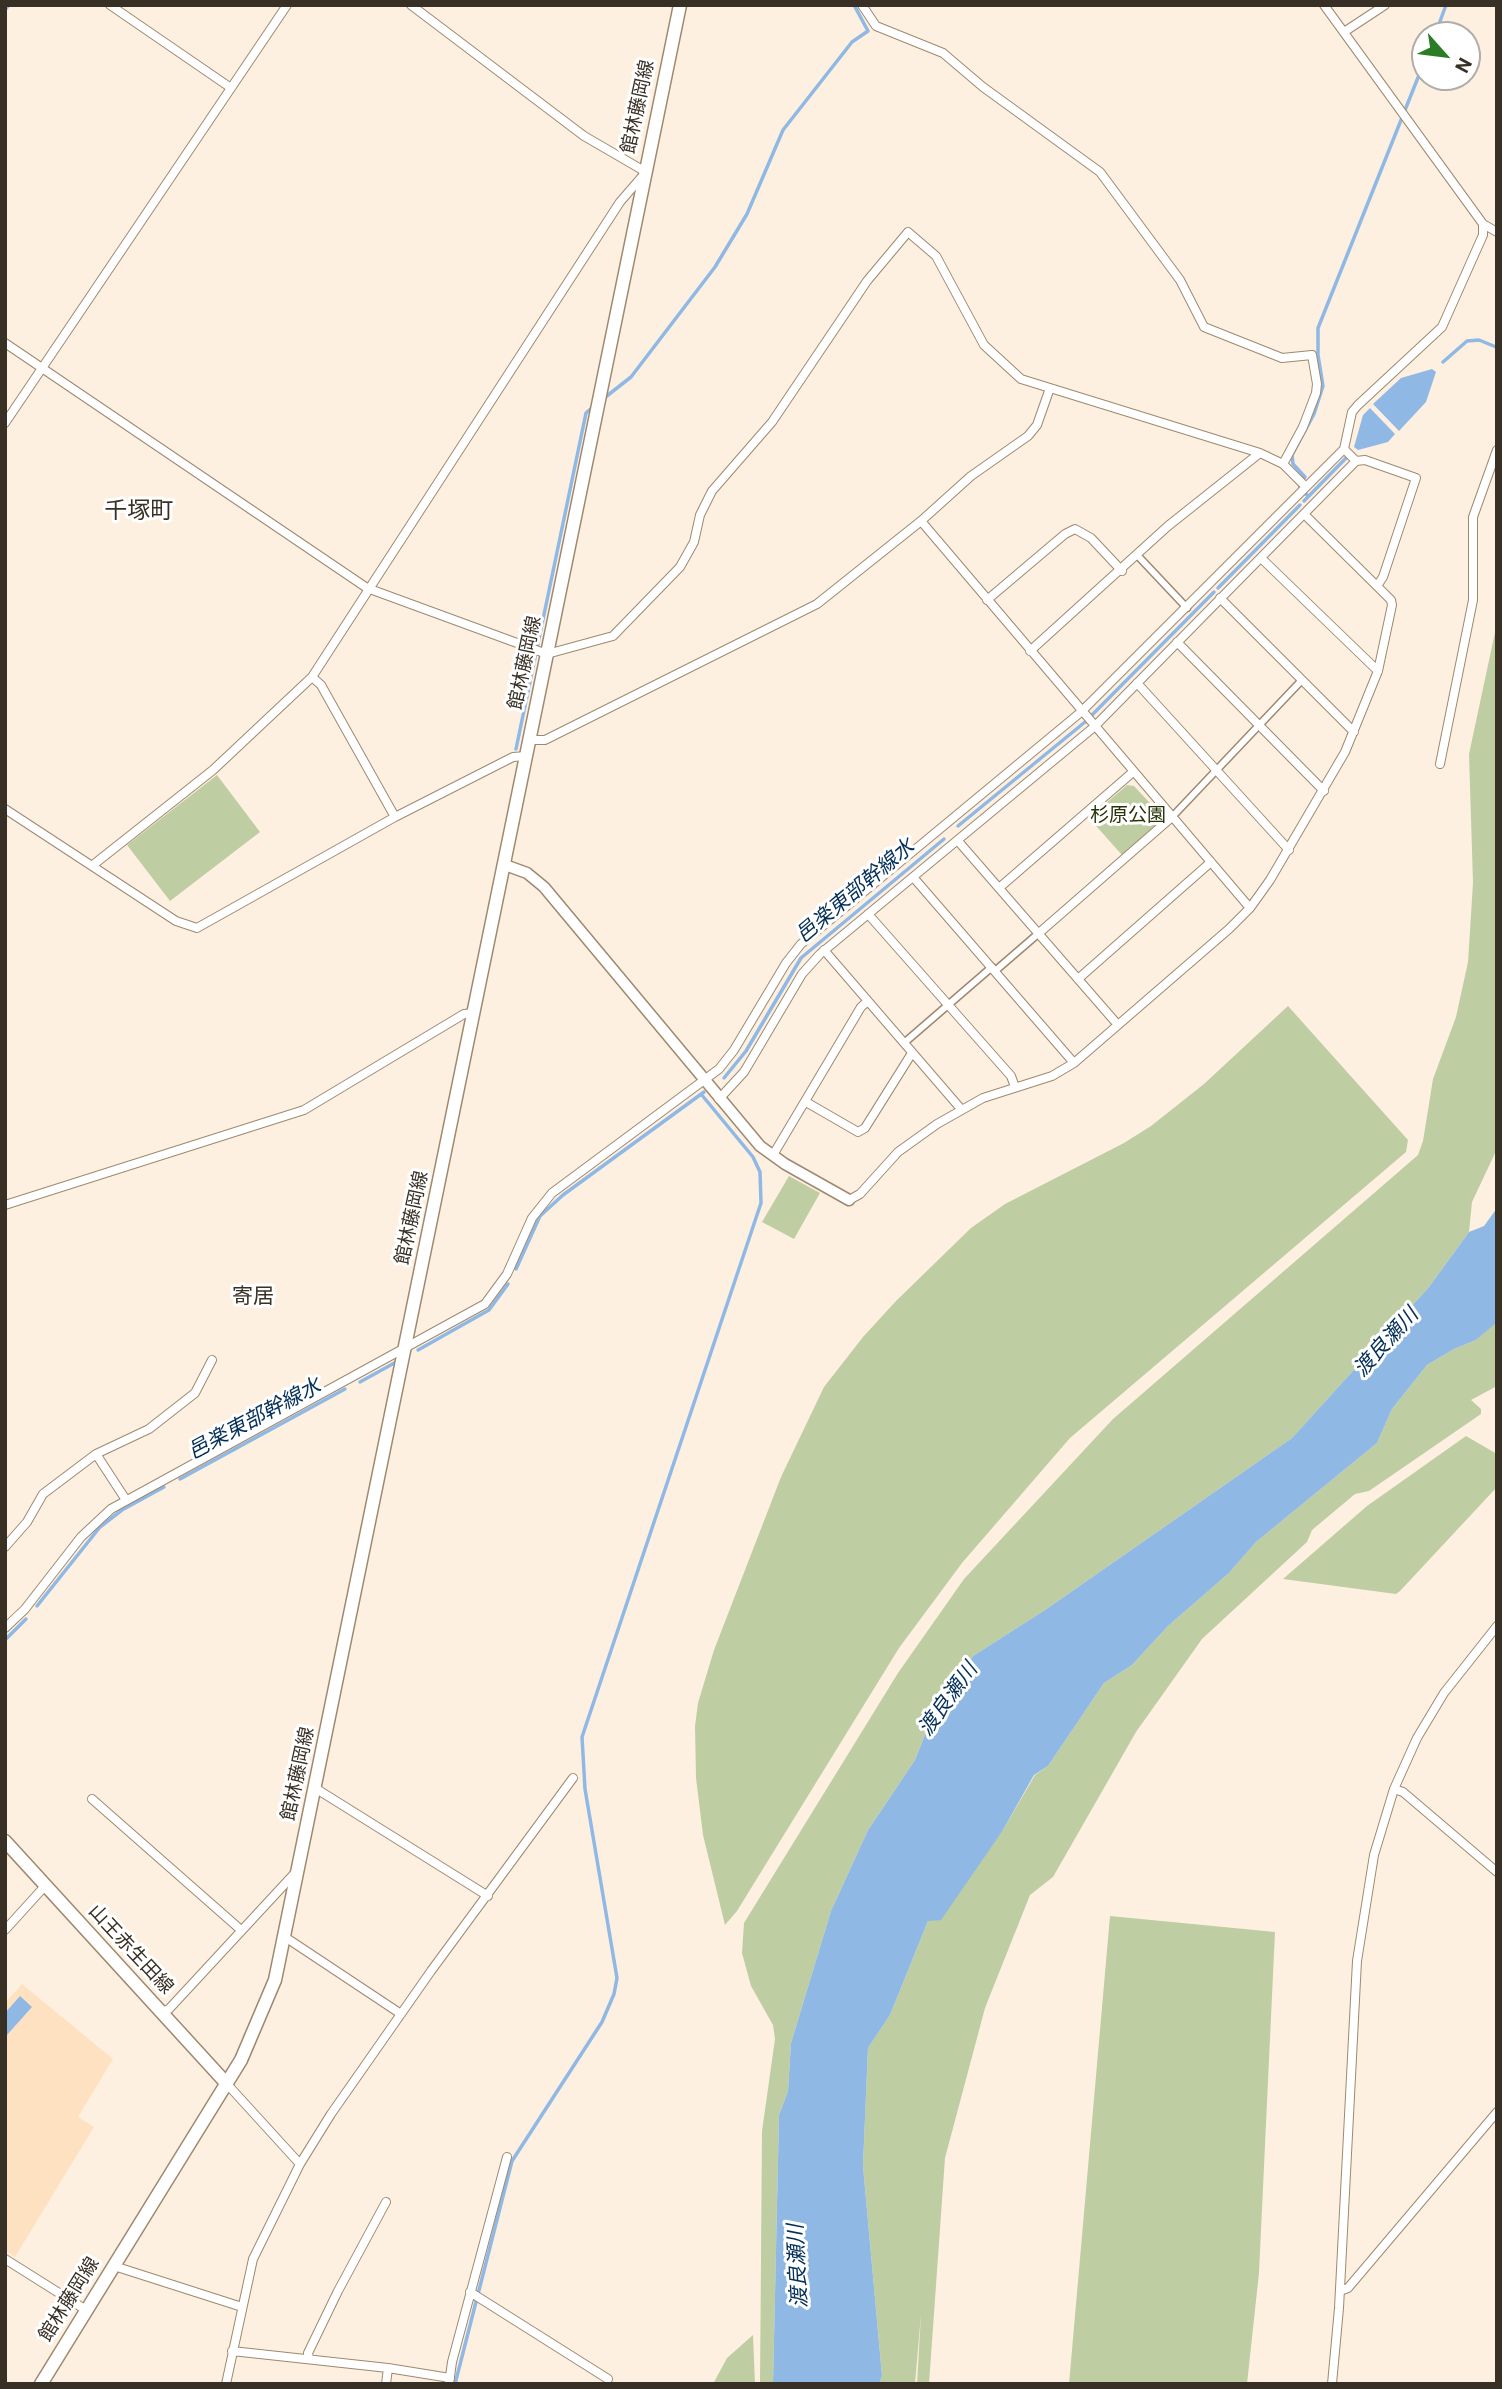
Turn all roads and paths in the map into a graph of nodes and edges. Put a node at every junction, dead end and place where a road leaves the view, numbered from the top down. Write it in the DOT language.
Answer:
graph roads {
  1 [pos="110,5"];
  2 [pos="287,5"];
  3 [pos="411,5"];
  4 [pos="680,5"];
  5 [pos="862,5"];
  6 [pos="1324,5"];
  7 [pos="1385,5"];
  8 [pos="1344,32"];
  9 [pos="231,88"];
  10 [pos="646,172"];
  11 [pos="1483,225"];
  12 [pos="1497,232"];
  13 [pos="5,343"];
  14 [pos="42,368"];
  15 [pos="1050,388"];
  16 [pos="5,423"];
  17 [pos="1345,449"];
  18 [pos="1497,450"];
  19 [pos="1260,453"];
  20 [pos="1356,461"];
  21 [pos="1283,464"];
  22 [pos="1306,487"];
  23 [pos="1304,514"];
  24 [pos="921,521"];
  25 [pos="1138,556"];
  26 [pos="1261,558"];
  27 [pos="1122,571"];
  28 [pos="1377,586"];
  29 [pos="367,588"];
  30 [pos="1220,598"];
  31 [pos="987,600"];
  32 [pos="1187,608"];
  33 [pos="1177,642"];
  34 [pos="1030,651"];
  35 [pos="547,654"];
  36 [pos="1377,671"];
  37 [pos="312,677"];
  38 [pos="1301,681"];
  39 [pos="1137,682"];
  40 [pos="1081,712"];
  41 [pos="1094,727"];
  42 [pos="1260,727"];
  43 [pos="1354,732"];
  44 [pos="530,740"];
  45 [pos="526,756"];
  46 [pos="1440,764"];
  47 [pos="1133,772"];
  48 [pos="1218,772"];
  49 [pos="1324,791"];
  50 [pos="5,809"];
  51 [pos="395,817"];
  52 [pos="1172,817"];
  53 [pos="958,841"];
  54 [pos="1289,850"];
  55 [pos="1211,862"];
  56 [pos="93,865"];
  57 [pos="505,865"];
  58 [pos="914,877"];
  59 [pos="999,888"];
  60 [pos="1250,908"];
  61 [pos="868,914"];
  62 [pos="1038,933"];
  63 [pos="824,950"];
  64 [pos="993,969"];
  65 [pos="1078,979"];
  66 [pos="868,1002"];
  67 [pos="948,1004"];
  68 [pos="474,1013"];
  69 [pos="1118,1025"];
  70 [pos="904,1043"];
  71 [pos="912,1052"];
  72 [pos="1074,1063"];
  73 [pos="705,1081"];
  74 [pos="1015,1087"];
  75 [pos="719,1098"];
  76 [pos="806,1102"];
  77 [pos="961,1109"];
  78 [pos="772,1155"];
  79 [pos="849,1200"];
  80 [pos="6,1201"];
  81 [pos="406,1346"];
  82 [pos="212,1360"];
  83 [pos="96,1454"];
  84 [pos="126,1500"];
  85 [pos="5,1547"];
  86 [pos="1497,1626"];
  87 [pos="5,1628"];
  88 [pos="573,1778"];
  89 [pos="315,1788"];
  90 [pos="1394,1789"];
  91 [pos="92,1799"];
  92 [pos="5,1841"];
  93 [pos="299,1869"];
  94 [pos="1497,1872"];
  95 [pos="45,1886"];
  96 [pos="488,1896"];
  97 [pos="5,1930"];
  98 [pos="241,1930"];
  99 [pos="285,1937"];
  100 [pos="162,2012"];
  101 [pos="401,2014"];
  102 [pos="227,2084"];
  103 [pos="1497,2112"];
  104 [pos="507,2157"];
  105 [pos="300,2164"];
  106 [pos="386,2202"];
  107 [pos="5,2259"];
  108 [pos="114,2266"];
  109 [pos="1340,2291"];
  110 [pos="470,2292"];
  111 [pos="242,2307"];
  112 [pos="86,2310"];
  113 [pos="232,2351"];
  114 [pos="309,2358"];
  115 [pos="388,2368"];
  116 [pos="608,2379"];
  117 [pos="449,2381"];
  118 [pos="41,2384"];
  119 [pos="226,2384"];
  120 [pos="386,2384"];
  121 [pos="1332,2384"];
  1 -- 9 [label="street"];
  2 -- 9 [label="street"];
  3 -- 10 [label="street"];
  4 -- 10 [label="main road, 館林藤岡線"];
  5 -- 21 [label="street"];
  6 -- 8 [label="street"];
  7 -- 8 [label="street"];
  8 -- 11 [label="street"];
  9 -- 14 [label="street"];
  10 -- 29 [label="street"];
  10 -- 35 [label="main road, 館林藤岡線"];
  11 -- 12 [label="street"];
  11 -- 17 [label="street"];
  13 -- 14 [label="street"];
  14 -- 16 [label="street"];
  14 -- 29 [label="street"];
  15 -- 19 [label="street"];
  15 -- 24 [label="street"];
  15 -- 35 [label="street"];
  17 -- 20 [label="street"];
  17 -- 22 [label="street"];
  18 -- 46 [label="street"];
  19 -- 21 [label="street"];
  19 -- 25 [label="street"];
  20 -- 23 [label="street"];
  20 -- 28 [label="street"];
  21 -- 22 [label="street"];
  22 -- 32 [label="street"];
  23 -- 26 [label="street"];
  23 -- 28 [label="street"];
  24 -- 31 [label="street"];
  24 -- 44 [label="street"];
  25 -- 27 [label="street"];
  25 -- 32 [label="street"];
  26 -- 30 [label="street"];
  26 -- 36 [label="street"];
  27 -- 31 [label="street"];
  27 -- 34 [label="street"];
  28 -- 36 [label="street"];
  29 -- 35 [label="street"];
  29 -- 37 [label="street"];
  30 -- 33 [label="street"];
  30 -- 38 [label="street"];
  31 -- 34 [label="street"];
  32 -- 40 [label="street"];
  33 -- 39 [label="street"];
  33 -- 42 [label="street"];
  34 -- 40 [label="street"];
  35 -- 44 [label="main road, 館林藤岡線"];
  36 -- 43 [label="street"];
  37 -- 51 [label="street"];
  37 -- 56 [label="street"];
  38 -- 42 [label="street"];
  38 -- 43 [label="street"];
  39 -- 41 [label="street"];
  39 -- 48 [label="street"];
  40 -- 41 [label="street"];
  40 -- 73 [label="street"];
  41 -- 47 [label="street"];
  41 -- 53 [label="street"];
  42 -- 48 [label="street"];
  42 -- 49 [label="street"];
  43 -- 49 [label="street"];
  44 -- 45 [label="main road, 館林藤岡線"];
  45 -- 51 [label="street"];
  45 -- 57 [label="main road, 館林藤岡線"];
  47 -- 52 [label="street"];
  47 -- 59 [label="street"];
  48 -- 52 [label="street"];
  48 -- 54 [label="street"];
  49 -- 54 [label="street"];
  50 -- 56 [label="street"];
  51 -- 56 [label="street"];
  52 -- 55 [label="street"];
  52 -- 62 [label="street"];
  53 -- 58 [label="street"];
  53 -- 59 [label="street"];
  54 -- 60 [label="street"];
  55 -- 60 [label="street"];
  55 -- 65 [label="street"];
  57 -- 68 [label="main road, 館林藤岡線"];
  57 -- 73 [label="street"];
  58 -- 61 [label="street"];
  58 -- 64 [label="street"];
  59 -- 62 [label="street"];
  60 -- 69 [label="street"];
  61 -- 63 [label="street"];
  61 -- 67 [label="street"];
  62 -- 64 [label="street"];
  62 -- 65 [label="street"];
  63 -- 66 [label="street"];
  63 -- 75 [label="street"];
  64 -- 67 [label="street"];
  64 -- 72 [label="street"];
  65 -- 69 [label="street"];
  66 -- 70 [label="street"];
  66 -- 76 [label="street"];
  67 -- 70 [label="street"];
  67 -- 74 [label="street"];
  68 -- 80 [label="street"];
  68 -- 81 [label="main road, 館林藤岡線"];
  69 -- 72 [label="street"];
  70 -- 71 [label="street"];
  71 -- 76 [label="street"];
  71 -- 77 [label="street"];
  72 -- 74 [label="street"];
  73 -- 75 [label="street"];
  73 -- 81 [label="street"];
  74 -- 77 [label="street"];
  75 -- 78 [label="street"];
  76 -- 78 [label="street"];
  77 -- 79 [label="street"];
  78 -- 79 [label="street"];
  81 -- 84 [label="street"];
  81 -- 89 [label="main road, 館林藤岡線"];
  82 -- 83 [label="street"];
  83 -- 84 [label="street"];
  83 -- 85 [label="street"];
  84 -- 87 [label="street"];
  86 -- 90 [label="street"];
  88 -- 96 [label="street"];
  89 -- 93 [label="main road, 館林藤岡線"];
  89 -- 96 [label="street"];
  90 -- 94 [label="street"];
  90 -- 109 [label="street"];
  91 -- 98 [label="street"];
  92 -- 95 [label="main road, 山王赤生田線"];
  93 -- 98 [label="street"];
  93 -- 99 [label="main road, 館林藤岡線"];
  95 -- 97 [label="street"];
  95 -- 100 [label="main road, 山王赤生田線"];
  96 -- 101 [label="street"];
  98 -- 100 [label="street"];
  99 -- 101 [label="street"];
  99 -- 102 [label="main road, 館林藤岡線"];
  100 -- 102 [label="main road, 山王赤生田線"];
  101 -- 105 [label="street"];
  102 -- 105 [label="street"];
  102 -- 108 [label="main road, 館林藤岡線"];
  103 -- 109 [label="street"];
  104 -- 110 [label="street"];
  105 -- 111 [label="street"];
  106 -- 114 [label="street"];
  107 -- 112 [label="street"];
  108 -- 111 [label="street"];
  108 -- 112 [label="main road, 館林藤岡線"];
  109 -- 121 [label="street"];
  110 -- 116 [label="street"];
  110 -- 117 [label="street"];
  111 -- 113 [label="street"];
  112 -- 118 [label="main road, 館林藤岡線"];
  113 -- 114 [label="street"];
  113 -- 119 [label="street"];
  114 -- 115 [label="street"];
  115 -- 117 [label="street"];
  115 -- 120 [label="street"];
}
